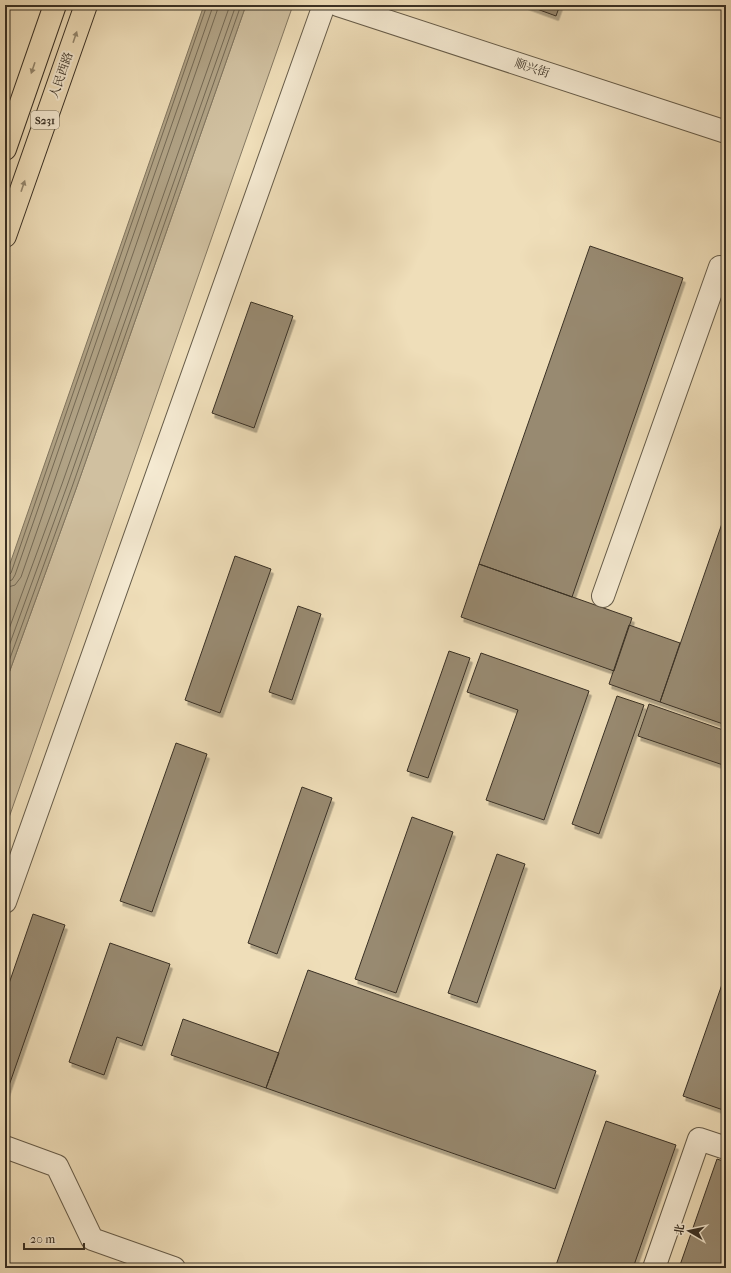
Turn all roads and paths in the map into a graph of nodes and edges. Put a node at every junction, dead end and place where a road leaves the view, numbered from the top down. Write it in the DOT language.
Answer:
graph roads {
  1 [pos="55,5"];
  2 [pos="86,5"];
  3 [pos="324,5"];
  4 [pos="338,5"];
  5 [pos="726,132"];
  6 [pos="5,149"];
  7 [pos="5,236"];
  8 [pos="726,269"];
  9 [pos="603,596"];
  10 [pos="5,902"];
  11 [pos="5,1147"];
  12 [pos="726,1148"];
  13 [pos="174,1268"];
  14 [pos="654,1268"];
  1 -- 6 [label="main road, S231, one-way"];
  7 -- 2 [label="main road, 人民西路 / S231, one-way"];
  3 -- 10 [label="street"];
  4 -- 5 [label="street, 顺兴街"];
  8 -- 9 [label="street"];
  11 -- 13 [label="street"];
  12 -- 14 [label="street"];
}
